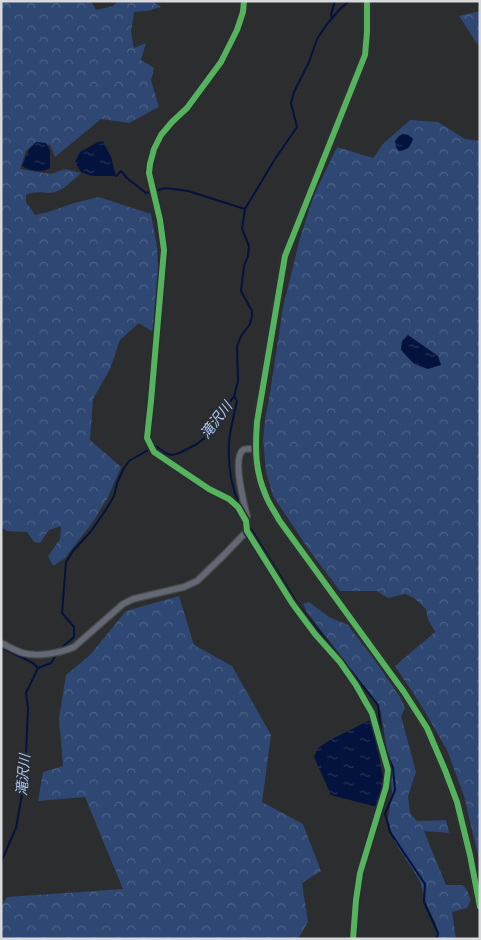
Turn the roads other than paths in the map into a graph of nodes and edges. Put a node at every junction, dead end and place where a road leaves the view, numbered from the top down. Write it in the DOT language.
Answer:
graph roads {
  1 [pos="244,1"];
  2 [pos="367,1"];
  3 [pos="255,449"];
  4 [pos="246,521"];
  5 [pos="247,531"];
  6 [pos="1,643"];
  7 [pos="480,908"];
  8 [pos="353,939"];
  1 -- 4 [label="street"];
  2 -- 3 [label="street"];
  3 -- 4 [label="street"];
  3 -- 7 [label="street"];
  4 -- 5 [label="street"];
  5 -- 6 [label="street"];
  5 -- 8 [label="street"];
}
